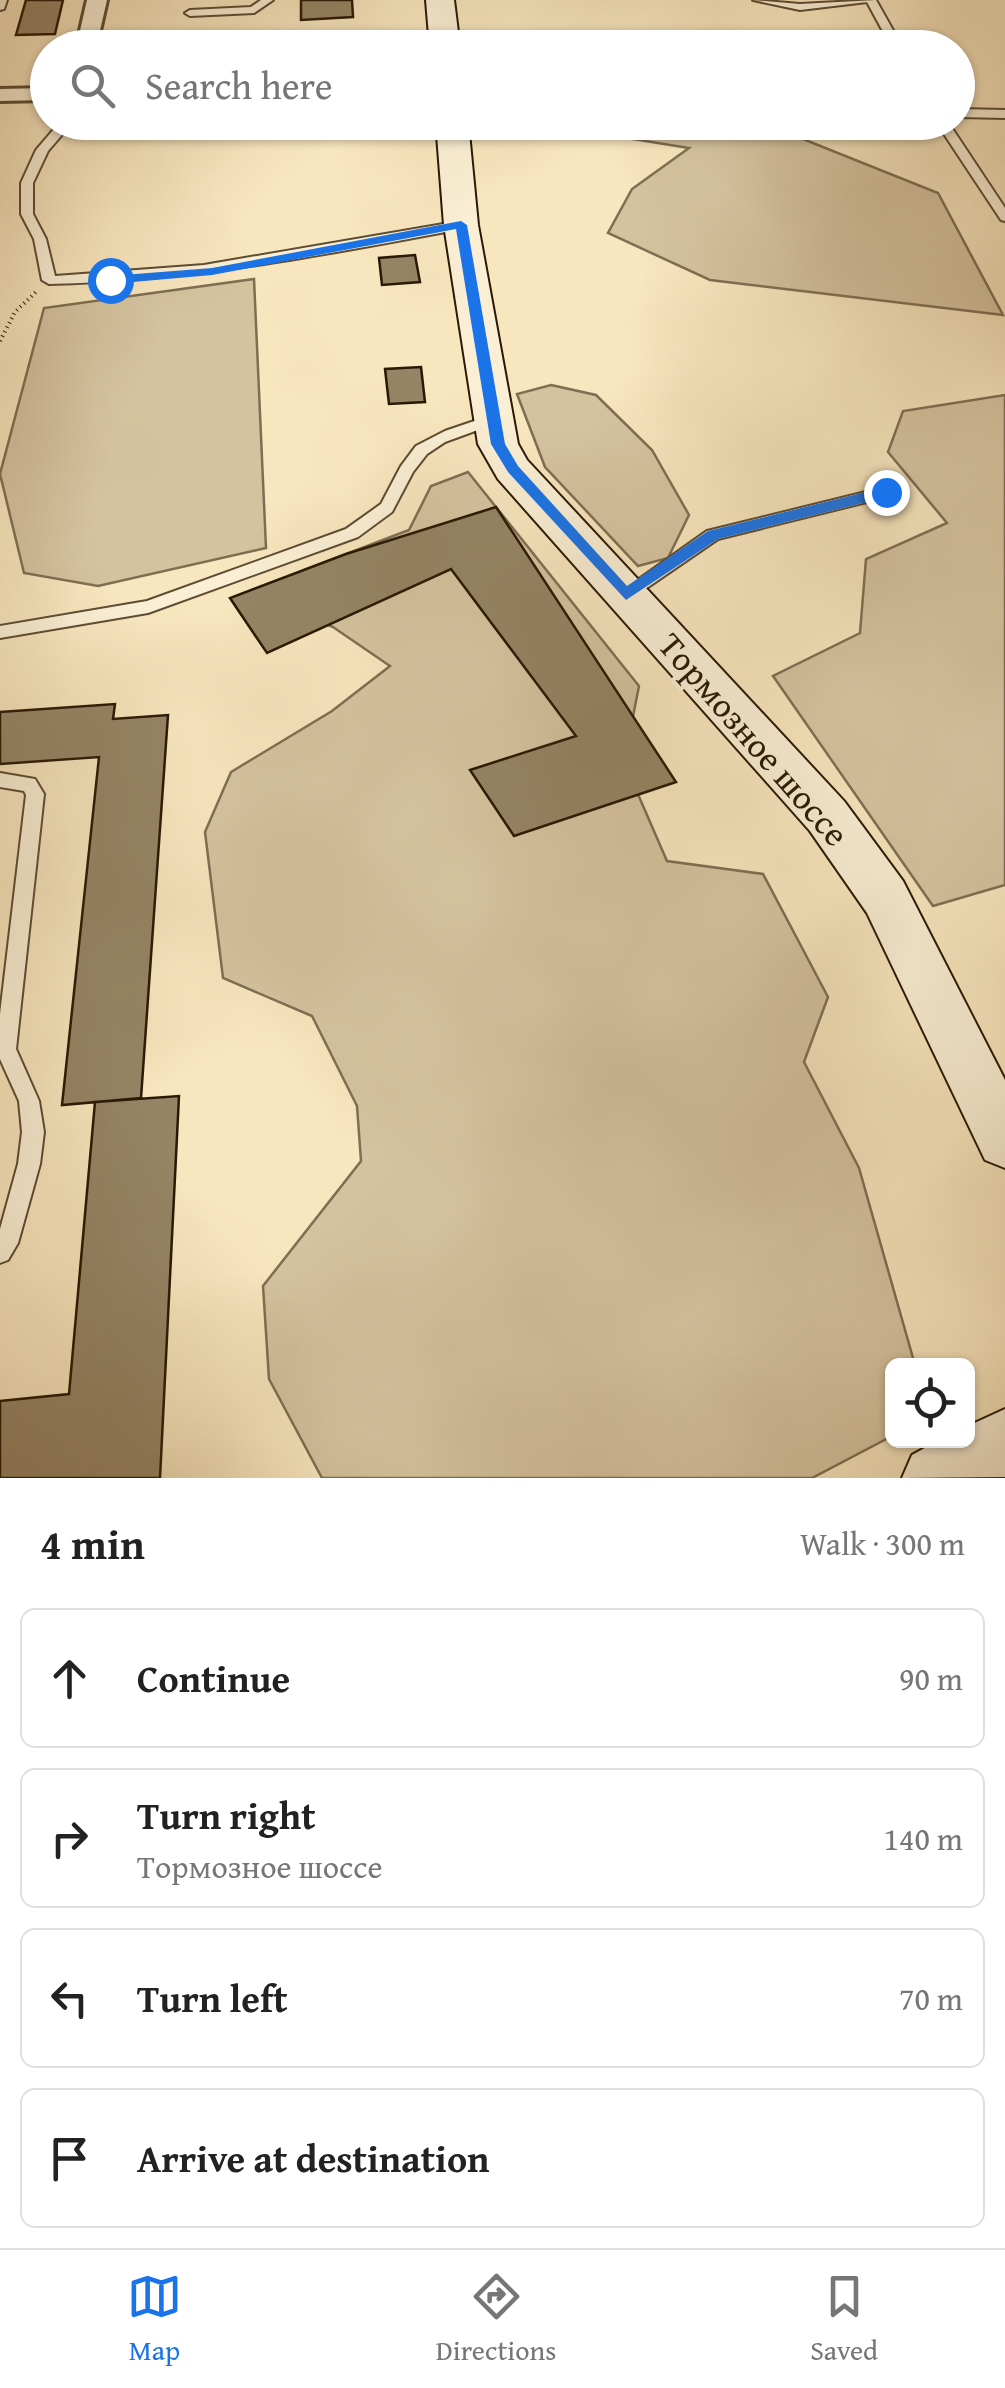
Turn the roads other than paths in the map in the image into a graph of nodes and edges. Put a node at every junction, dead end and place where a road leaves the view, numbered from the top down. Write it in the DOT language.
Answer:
graph roads {
  1 [pos="2,0"];
  2 [pos="97,0"];
  3 [pos="268,0"];
  4 [pos="440,0"];
  5 [pos="758,0"];
  6 [pos="867,0"];
  7 [pos="0,7"];
  8 [pos="190,13"];
  9 [pos="90,30"];
  10 [pos="443,30"];
  11 [pos="886,30"];
  12 [pos="30,95"];
  13 [pos="0,96"];
  14 [pos="975,114"];
  15 [pos="1005,114"];
  16 [pos="52,140"];
  17 [pos="454,140"];
  18 [pos="954,140"];
  19 [pos="1005,216"];
  20 [pos="461,225"];
  21 [pos="492,420"];
  22 [pos="886,492"];
  23 [pos="626,594"];
  24 [pos="0,632"];
  25 [pos="0,780"];
  26 [pos="1005,1140"];
  27 [pos="0,1252"];
  28 [pos="1005,1442"];
  29 [pos="936,1478"];
  1 -- 7 [label="lane"];
  2 -- 9 [label="street"];
  3 -- 8 [label="lane"];
  4 -- 10 [label="street"];
  5 -- 6 [label="lane"];
  6 -- 11 [label="lane"];
  12 -- 13 [label="street"];
  14 -- 15 [label="lane"];
  16 -- 20 [label="lane"];
  17 -- 20 [label="street, Тормозное шоссе"];
  18 -- 19 [label="lane"];
  20 -- 21 [label="street, Тормозное шоссе"];
  21 -- 23 [label="street, Тормозное шоссе"];
  21 -- 24 [label="lane"];
  22 -- 23 [label="lane"];
  23 -- 26 [label="street, Тормозное шоссе"];
  25 -- 27 [label="lane"];
  28 -- 29 [label="street"];
}
